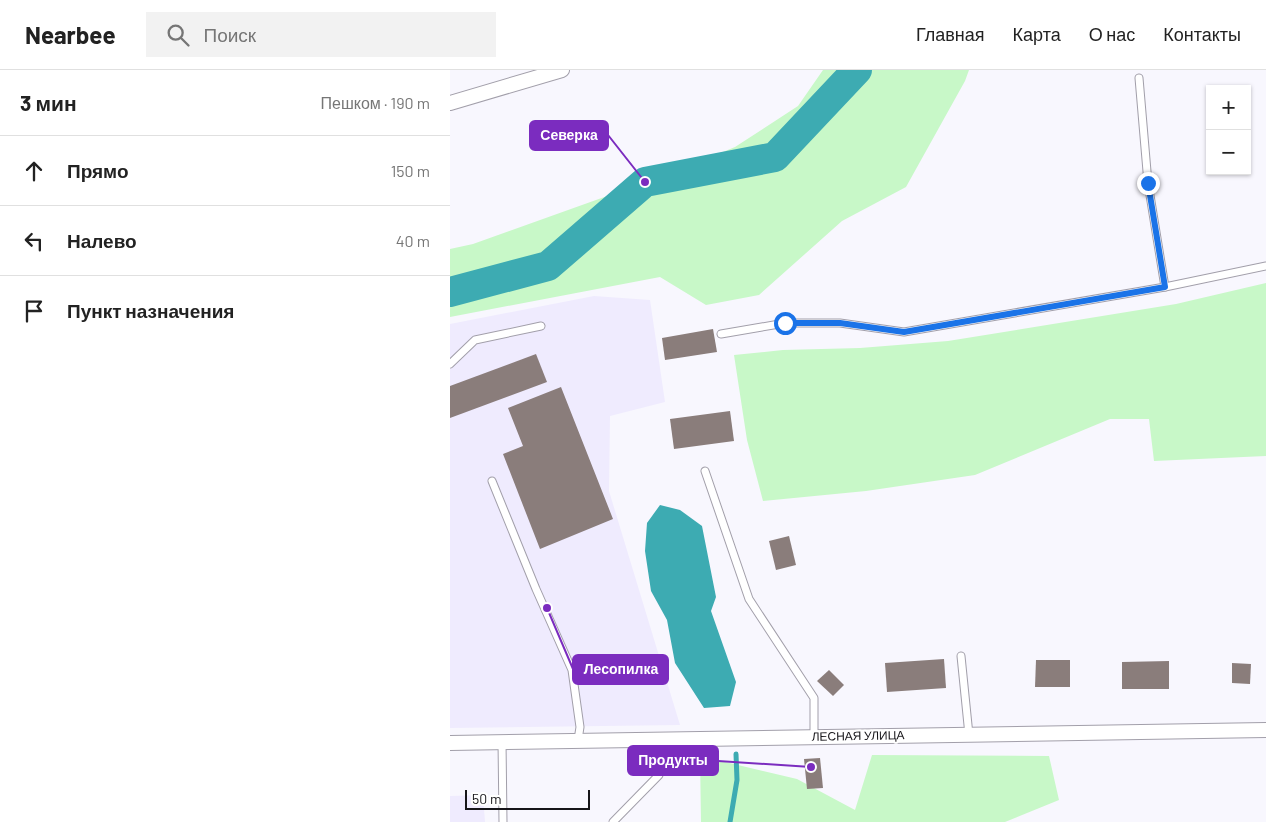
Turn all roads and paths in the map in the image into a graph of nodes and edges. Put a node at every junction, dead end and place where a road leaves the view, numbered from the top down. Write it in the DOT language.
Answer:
graph roads {
  1 [pos="562,70"];
  2 [pos="1139,78"];
  3 [pos="450,103"];
  4 [pos="1266,266"];
  5 [pos="1165,287"];
  6 [pos="541,326"];
  7 [pos="721,334"];
  8 [pos="450,364"];
  9 [pos="705,472"];
  10 [pos="492,481"];
  11 [pos="961,656"];
  12 [pos="1266,730"];
  13 [pos="969,735"];
  14 [pos="814,737"];
  15 [pos="657,739"];
  16 [pos="578,740"];
  17 [pos="502,741"];
  18 [pos="450,743"];
  19 [pos="503,822"];
  20 [pos="613,822"];
  1 -- 3 [label="street"];
  2 -- 5 [label="lane"];
  4 -- 5 [label="lane"];
  5 -- 7 [label="lane"];
  6 -- 8 [label="lane"];
  9 -- 14 [label="lane"];
  10 -- 16 [label="lane"];
  11 -- 13 [label="lane"];
  12 -- 13 [label="street, ЛЕСНАЯ УЛИЦА"];
  13 -- 14 [label="street, ЛЕСНАЯ УЛИЦА"];
  14 -- 15 [label="street, ЛЕСНАЯ УЛИЦА"];
  15 -- 16 [label="street, ЛЕСНАЯ УЛИЦА"];
  15 -- 20 [label="lane"];
  16 -- 17 [label="street, ЛЕСНАЯ УЛИЦА"];
  17 -- 18 [label="street, ЛЕСНАЯ УЛИЦА"];
  17 -- 19 [label="lane"];
}
